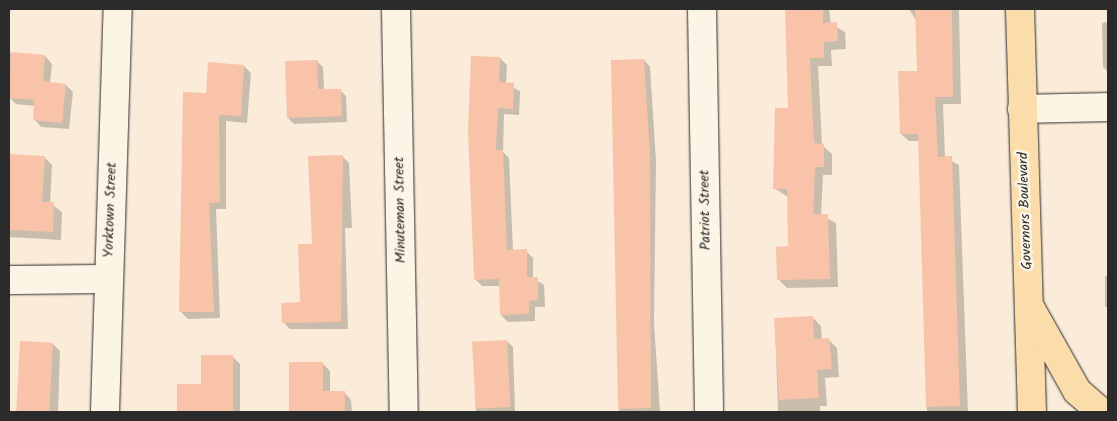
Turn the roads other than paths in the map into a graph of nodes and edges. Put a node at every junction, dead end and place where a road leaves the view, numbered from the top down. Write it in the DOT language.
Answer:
graph roads {
  1 [pos="118,9"];
  2 [pos="396,9"];
  3 [pos="702,9"];
  4 [pos="1020,9"];
  5 [pos="1108,107"];
  6 [pos="1022,109"];
  7 [pos="107,278"];
  8 [pos="9,280"];
  9 [pos="1029,307"];
  10 [pos="105,412"];
  11 [pos="404,412"];
  12 [pos="708,412"];
  13 [pos="1032,412"];
  14 [pos="1101,412"];
  1 -- 7 [label="street, Yorktown Street"];
  2 -- 11 [label="street, Minuteman Street"];
  3 -- 12 [label="street, Patriot Street"];
  4 -- 6 [label="main road, Governors Boulevard"];
  5 -- 6 [label="street"];
  6 -- 9 [label="main road, Governors Boulevard"];
  7 -- 8 [label="street"];
  7 -- 10 [label="street, Yorktown Street"];
  9 -- 13 [label="main road, Governors Boulevard"];
  9 -- 14 [label="main road"];
}
